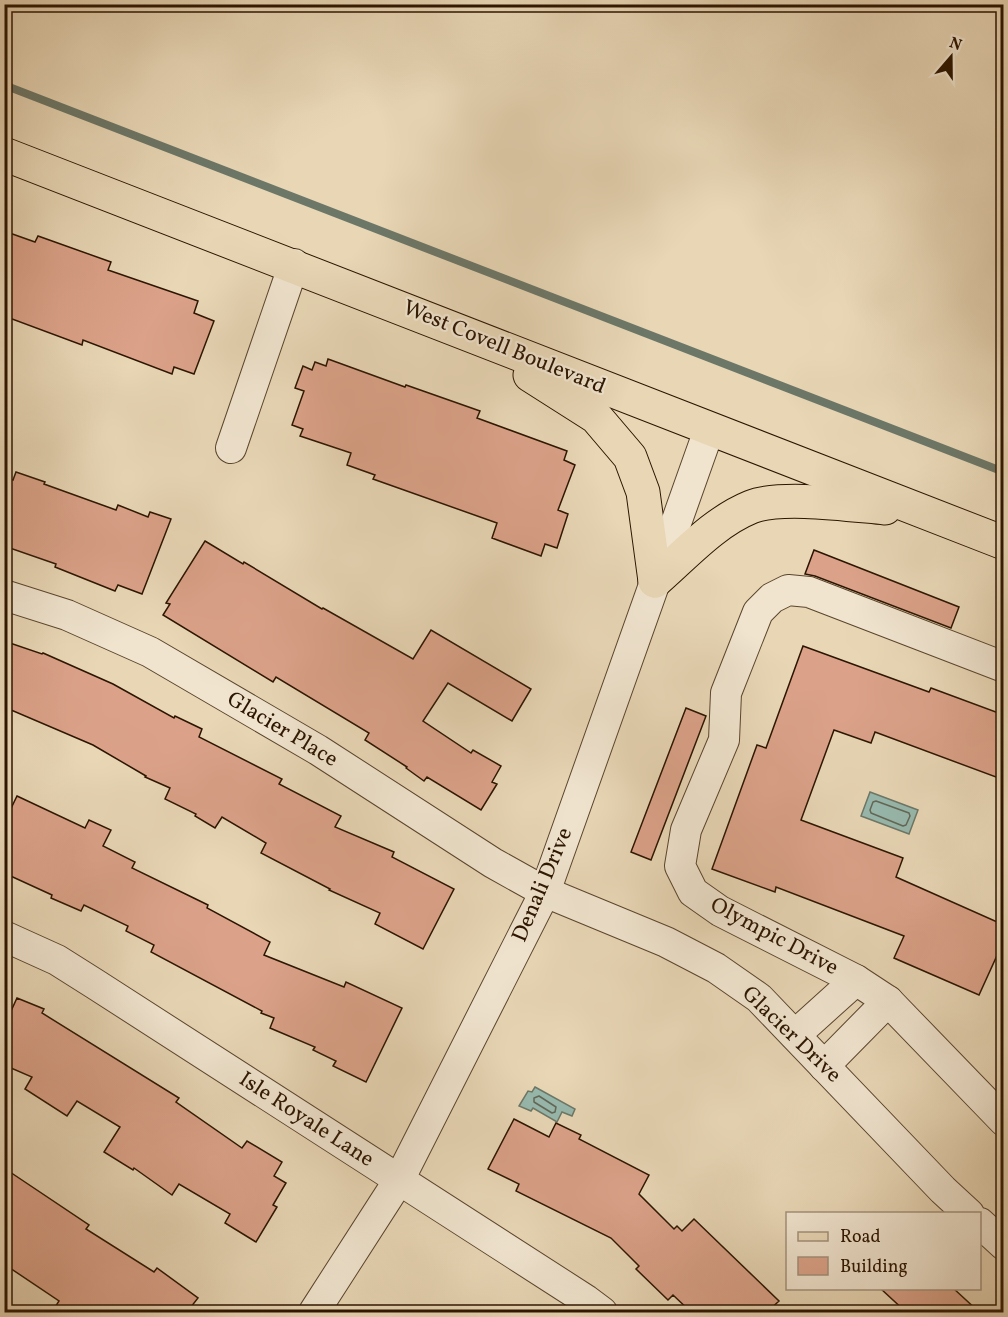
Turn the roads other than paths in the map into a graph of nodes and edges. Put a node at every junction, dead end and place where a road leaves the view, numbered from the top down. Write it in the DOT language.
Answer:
graph roads {
  1 [pos="4,154"];
  2 [pos="294,264"];
  3 [pos="460,331"];
  4 [pos="709,430"];
  5 [pos="231,448"];
  6 [pos="918,510"];
  7 [pos="1004,543"];
  8 [pos="655,581"];
  9 [pos="4,595"];
  10 [pos="1004,667"];
  11 [pos="545,892"];
  12 [pos="4,936"];
  13 [pos="856,980"];
  14 [pos="888,1001"];
  15 [pos="795,1035"];
  16 [pos="824,1066"];
  17 [pos="1004,1121"];
  18 [pos="399,1180"];
  19 [pos="967,1212"];
  20 [pos="981,1224"];
  21 [pos="1004,1245"];
  22 [pos="314,1312"];
  23 [pos="602,1312"];
  1 -- 2 [label="main road, West Covell Boulevard"];
  2 -- 3 [label="main road, West Covell Boulevard"];
  2 -- 5 [label="street"];
  3 -- 4 [label="main road, West Covell Boulevard"];
  3 -- 8 [label="main road"];
  4 -- 6 [label="main road, West Covell Boulevard"];
  4 -- 8 [label="street, Denali Drive"];
  6 -- 7 [label="main road, West Covell Boulevard"];
  6 -- 8 [label="main road"];
  8 -- 11 [label="street, Denali Drive"];
  9 -- 11 [label="street, Glacier Place"];
  10 -- 13 [label="street, Olympic Drive"];
  11 -- 15 [label="street, Glacier Drive"];
  11 -- 18 [label="street, Denali Drive"];
  12 -- 18 [label="street, Isle Royale Lane"];
  13 -- 14 [label="street, Olympic Drive"];
  13 -- 15 [label="street"];
  14 -- 16 [label="street"];
  14 -- 17 [label="street, Olympic Drive"];
  15 -- 16 [label="street, Glacier Drive"];
  16 -- 19 [label="street, Glacier Drive"];
  18 -- 22 [label="street, Denali Drive"];
  18 -- 23 [label="street, Isle Royale Lane"];
  20 -- 21 [label="street"];
}
